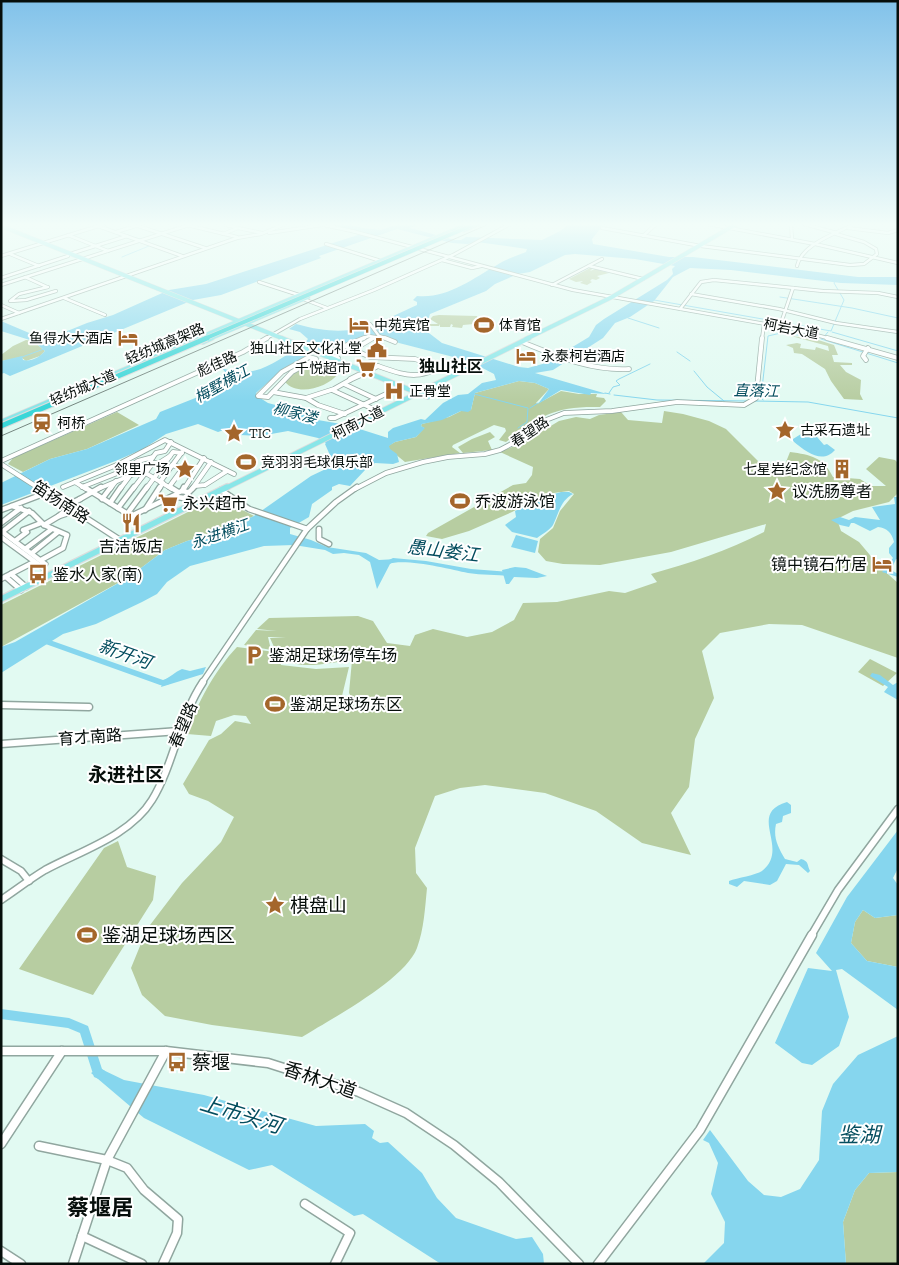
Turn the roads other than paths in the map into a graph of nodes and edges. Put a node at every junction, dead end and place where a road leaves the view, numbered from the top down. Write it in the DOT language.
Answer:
graph roads {
  1 [pos="39,283"];
  2 [pos="107,283"];
  3 [pos="141,283"];
  4 [pos="262,283"];
  5 [pos="328,283"];
  6 [pos="334,283"];
  7 [pos="340,283"];
  8 [pos="387,283"];
  9 [pos="545,283"];
  10 [pos="556,283"];
  11 [pos="636,283"];
  12 [pos="700,283"];
  13 [pos="755,283"];
  14 [pos="552,285"];
  15 [pos="48,287"];
  16 [pos="793,288"];
  17 [pos="37,290"];
  18 [pos="56,291"];
  19 [pos="44,294"];
  20 [pos="691,294"];
  21 [pos="299,295"];
  22 [pos="66,297"];
  23 [pos="898,297"];
  24 [pos="612,298"];
  25 [pos="303,299"];
  26 [pos="1,305"];
  27 [pos="327,308"];
  28 [pos="680,309"];
  29 [pos="786,311"];
  30 [pos="20,313"];
  31 [pos="105,315"];
  32 [pos="1,319"];
  33 [pos="242,323"];
  34 [pos="781,323"];
  35 [pos="370,324"];
  36 [pos="764,324"];
  37 [pos="898,332"];
  38 [pos="271,335"];
  39 [pos="395,342"];
  40 [pos="522,342"];
  41 [pos="343,345"];
  42 [pos="868,348"];
  43 [pos="353,350"];
  44 [pos="338,358"];
  45 [pos="898,358"];
  46 [pos="382,359"];
  47 [pos="866,360"];
  48 [pos="453,362"];
  49 [pos="378,366"];
  50 [pos="442,367"];
  51 [pos="629,369"];
  52 [pos="286,370"];
  53 [pos="292,372"];
  54 [pos="364,373"];
  55 [pos="456,374"];
  56 [pos="344,384"];
  57 [pos="332,390"];
  58 [pos="273,392"];
  59 [pos="388,393"];
  60 [pos="416,394"];
  61 [pos="306,398"];
  62 [pos="376,399"];
  63 [pos="365,404"];
  64 [pos="380,412"];
  65 [pos="345,414"];
  66 [pos="330,418"];
  67 [pos="1,425"];
  68 [pos="171,442"];
  69 [pos="183,450"];
  70 [pos="170,456"];
  71 [pos="153,457"];
  72 [pos="204,458"];
  73 [pos="125,461"];
  74 [pos="153,462"];
  75 [pos="211,462"];
  76 [pos="1,463"];
  77 [pos="130,464"];
  78 [pos="172,465"];
  79 [pos="138,469"];
  80 [pos="228,471"];
  81 [pos="180,472"];
  82 [pos="145,473"];
  83 [pos="193,473"];
  84 [pos="234,474"];
  85 [pos="107,476"];
  86 [pos="130,476"];
  87 [pos="153,478"];
  88 [pos="75,482"];
  89 [pos="114,482"];
  90 [pos="161,483"];
  91 [pos="195,486"];
  92 [pos="63,487"];
  93 [pos="82,487"];
  94 [pos="169,487"];
  95 [pos="221,490"];
  96 [pos="92,492"];
  97 [pos="178,493"];
  98 [pos="187,495"];
  99 [pos="38,496"];
  100 [pos="102,499"];
  101 [pos="194,503"];
  102 [pos="110,504"];
  103 [pos="12,506"];
  104 [pos="70,507"];
  105 [pos="118,508"];
  106 [pos="1,510"];
  107 [pos="25,510"];
  108 [pos="144,510"];
  109 [pos="128,514"];
  110 [pos="15,517"];
  111 [pos="1,523"];
  112 [pos="42,524"];
  113 [pos="308,529"];
  114 [pos="319,529"];
  115 [pos="55,530"];
  116 [pos="1,531"];
  117 [pos="1,537"];
  118 [pos="44,538"];
  119 [pos="120,540"];
  120 [pos="15,541"];
  121 [pos="329,544"];
  122 [pos="25,549"];
  123 [pos="32,554"];
  124 [pos="34,562"];
  125 [pos="42,564"];
  126 [pos="11,574"];
  127 [pos="3,578"];
  128 [pos="23,588"];
  129 [pos="1,599"];
  130 [pos="1,705"];
  131 [pos="89,707"];
  132 [pos="179,731"];
  133 [pos="1,744"];
  134 [pos="898,809"];
  135 [pos="1,859"];
  136 [pos="29,881"];
  137 [pos="1,900"];
  138 [pos="1,1051"];
  139 [pos="62,1051"];
  140 [pos="166,1051"];
  141 [pos="1,1144"];
  142 [pos="39,1146"];
  143 [pos="107,1160"];
  144 [pos="305,1204"];
  145 [pos="82,1236"];
  146 [pos="1,1251"];
  147 [pos="21,1264"];
  148 [pos="73,1264"];
  149 [pos="142,1264"];
  150 [pos="163,1264"];
  151 [pos="335,1264"];
  152 [pos="579,1264"];
  153 [pos="598,1264"];
  1 -- 15 [label="street"];
  2 -- 22 [label="street"];
  3 -- 33 [label="main road"];
  4 -- 21 [label="street"];
  5 -- 21 [label="main road, 轻纺城大道"];
  6 -- 67 [label="highway, 轻纺城高架路, bridge"];
  7 -- 25 [label="main road, 轻纺城大道"];
  8 -- 27 [label="street, 彪佳路"];
  9 -- 14 [label="street, 柯岩大道"];
  10 -- 14 [label="street"];
  11 -- 24 [label="main road, 柯南大道"];
  12 -- 20 [label="street"];
  13 -- 16 [label="street"];
  14 -- 24 [label="street, 柯岩大道"];
  15 -- 17 [label="street"];
  15 -- 18 [label="street"];
  16 -- 23 [label="street"];
  16 -- 29 [label="street"];
  17 -- 19 [label="street"];
  17 -- 19 [label="street"];
  18 -- 19 [label="street"];
  18 -- 22 [label="street"];
  20 -- 28 [label="street"];
  20 -- 29 [label="street"];
  21 -- 33 [label="main road, 轻纺城大道"];
  22 -- 30 [label="street"];
  22 -- 31 [label="street"];
  24 -- 28 [label="street, 柯岩大道"];
  24 -- 40 [label="main road, 柯南大道"];
  25 -- 27 [label="street"];
  25 -- 33 [label="main road, 轻纺城大道"];
  26 -- 30 [label="street"];
  27 -- 38 [label="street, 彪佳路"];
  28 -- 36 [label="street, 柯岩大道"];
  29 -- 34 [label="street"];
  29 -- 37 [label="street"];
  30 -- 32 [label="street"];
  33 -- 38 [label="main road"];
  33 -- 38 [label="main road"];
  33 -- 67 [label="main road, 轻纺城大道"];
  34 -- 36 [label="street, 柯岩大道"];
  34 -- 42 [label="street, 柯岩大道"];
  35 -- 39 [label="street"];
  36 -- 113 [label="street, 春望路"];
  38 -- 54 [label="main road"];
  38 -- 76 [label="street, 彪佳路"];
  40 -- 51 [label="street"];
  40 -- 55 [label="main road, 柯南大道"];
  41 -- 43 [label="street"];
  41 -- 43 [label="street"];
  41 -- 44 [label="street"];
  42 -- 45 [label="street, 柯岩大道"];
  42 -- 47 [label="street"];
  43 -- 46 [label="street"];
  46 -- 49 [label="street"];
  46 -- 50 [label="street"];
  48 -- 50 [label="street"];
  49 -- 50 [label="street"];
  49 -- 54 [label="street"];
  50 -- 55 [label="street"];
  52 -- 53 [label="street"];
  52 -- 53 [label="street"];
  52 -- 58 [label="street"];
  53 -- 58 [label="street"];
  54 -- 56 [label="street"];
  54 -- 60 [label="main road"];
  55 -- 60 [label="main road, 柯南大道"];
  56 -- 57 [label="street"];
  56 -- 62 [label="street"];
  57 -- 61 [label="street"];
  57 -- 63 [label="street"];
  58 -- 61 [label="street"];
  59 -- 62 [label="street"];
  60 -- 64 [label="main road, 柯南大道"];
  61 -- 65 [label="street"];
  62 -- 63 [label="street"];
  63 -- 64 [label="street"];
  63 -- 65 [label="street"];
  64 -- 95 [label="main road, 柯南大道"];
  65 -- 66 [label="street"];
  68 -- 69 [label="street"];
  68 -- 71 [label="street"];
  68 -- 73 [label="street"];
  69 -- 70 [label="street"];
  69 -- 72 [label="street"];
  69 -- 78 [label="street"];
  70 -- 74 [label="street"];
  70 -- 87 [label="street"];
  71 -- 74 [label="street"];
  71 -- 77 [label="street"];
  72 -- 75 [label="street"];
  72 -- 83 [label="street"];
  73 -- 77 [label="street"];
  73 -- 88 [label="street"];
  74 -- 82 [label="street"];
  75 -- 80 [label="street"];
  75 -- 91 [label="street"];
  76 -- 104 [label="street, 笛扬南路"];
  77 -- 79 [label="street"];
  77 -- 85 [label="street"];
  78 -- 81 [label="street"];
  78 -- 90 [label="street"];
  79 -- 82 [label="street"];
  79 -- 86 [label="street"];
  80 -- 84 [label="street"];
  80 -- 91 [label="street"];
  81 -- 83 [label="street"];
  81 -- 94 [label="street"];
  82 -- 87 [label="street"];
  82 -- 105 [label="street"];
  83 -- 97 [label="street"];
  85 -- 89 [label="street"];
  85 -- 93 [label="street"];
  86 -- 89 [label="street"];
  86 -- 102 [label="street"];
  87 -- 90 [label="street"];
  87 -- 109 [label="street"];
  88 -- 92 [label="street"];
  88 -- 93 [label="street"];
  89 -- 96 [label="street"];
  89 -- 100 [label="street"];
  90 -- 94 [label="street"];
  90 -- 108 [label="street"];
  91 -- 98 [label="street"];
  93 -- 96 [label="street"];
  94 -- 97 [label="street"];
  95 -- 101 [label="main road, 柯南大道"];
  95 -- 113 [label="street"];
  96 -- 100 [label="street"];
  96 -- 104 [label="street"];
  97 -- 98 [label="street"];
  97 -- 98 [label="street"];
  97 -- 108 [label="street"];
  98 -- 101 [label="street"];
  99 -- 103 [label="street"];
  100 -- 102 [label="street"];
  101 -- 119 [label="main road, 柯南大道"];
  102 -- 105 [label="street"];
  103 -- 106 [label="street"];
  103 -- 107 [label="street"];
  104 -- 112 [label="street"];
  104 -- 119 [label="street, 笛扬南路"];
  105 -- 109 [label="street"];
  107 -- 110 [label="street"];
  107 -- 111 [label="street"];
  107 -- 112 [label="street"];
  107 -- 116 [label="street"];
  108 -- 109 [label="street"];
  112 -- 115 [label="street"];
  112 -- 120 [label="street"];
  113 -- 132 [label="street, 春望路"];
  114 -- 121 [label="street"];
  115 -- 118 [label="street"];
  115 -- 122 [label="street"];
  115 -- 123 [label="street"];
  115 -- 125 [label="street"];
  116 -- 120 [label="street"];
  117 -- 124 [label="street"];
  119 -- 128 [label="main road, 柯南大道"];
  120 -- 122 [label="street"];
  122 -- 123 [label="street"];
  123 -- 125 [label="street"];
  124 -- 125 [label="street"];
  124 -- 126 [label="street"];
  126 -- 127 [label="street"];
  126 -- 128 [label="street"];
  127 -- 128 [label="street"];
  128 -- 129 [label="main road, 柯南大道"];
  130 -- 131 [label="street"];
  132 -- 133 [label="street, 育才南路"];
  132 -- 136 [label="street, 春望路"];
  134 -- 153 [label="street"];
  135 -- 136 [label="street"];
  136 -- 137 [label="street, 春望路"];
  138 -- 139 [label="street, 香林大道"];
  139 -- 140 [label="street, 香林大道"];
  139 -- 141 [label="street"];
  140 -- 143 [label="street"];
  140 -- 152 [label="street, 香林大道"];
  142 -- 143 [label="street"];
  143 -- 145 [label="street"];
  143 -- 150 [label="street"];
  144 -- 151 [label="street"];
  145 -- 148 [label="street"];
  145 -- 149 [label="street"];
  146 -- 147 [label="street"];
}
